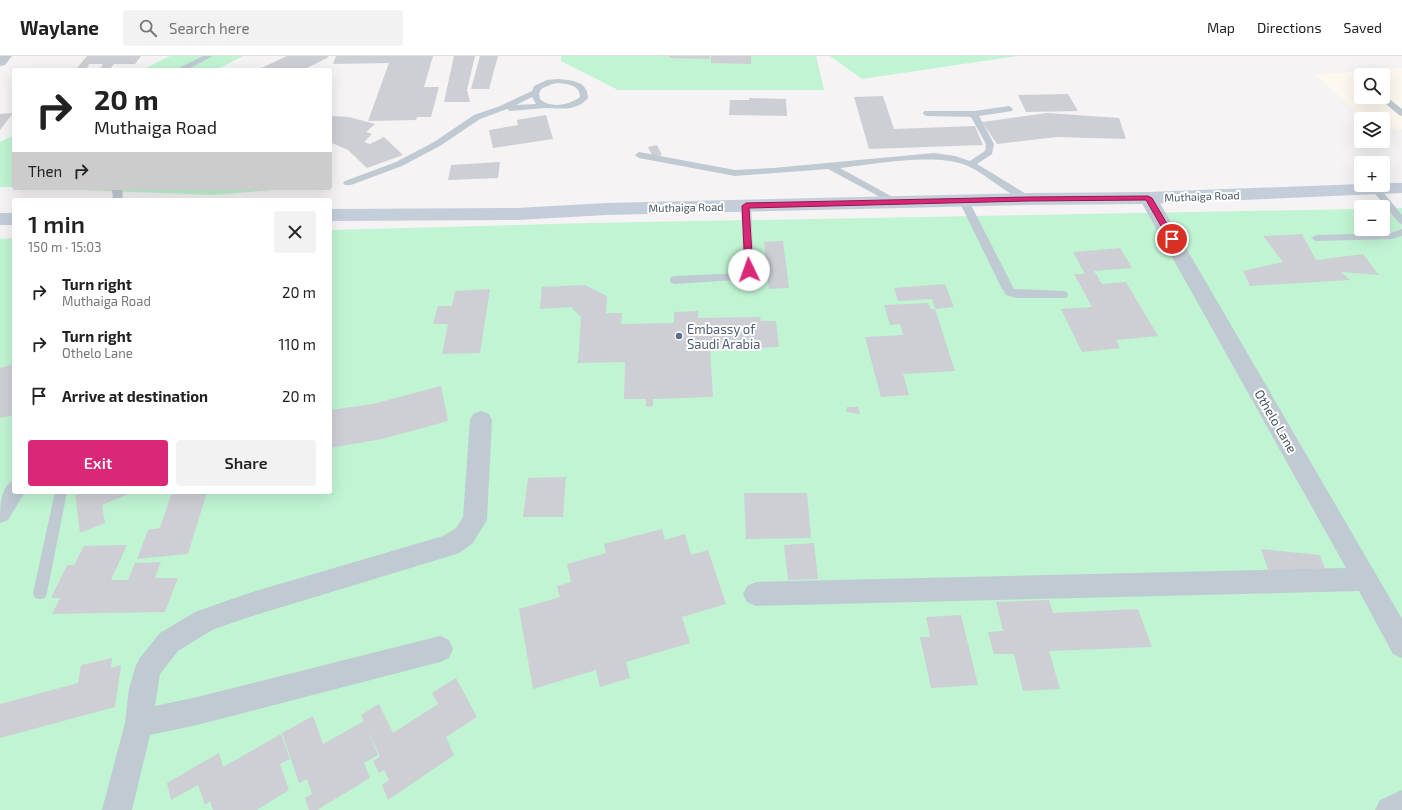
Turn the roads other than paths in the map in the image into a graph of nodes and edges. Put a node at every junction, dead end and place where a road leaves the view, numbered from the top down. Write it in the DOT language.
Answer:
graph roads {
  1 [pos="5,56"];
  2 [pos="209,56"];
  3 [pos="0,62"];
  4 [pos="182,68"];
  5 [pos="534,93"];
  6 [pos="1390,103"];
  7 [pos="544,106"];
  8 [pos="502,108"];
  9 [pos="1009,109"];
  10 [pos="927,112"];
  11 [pos="1402,113"];
  12 [pos="974,114"];
  13 [pos="639,155"];
  14 [pos="971,164"];
  15 [pos="829,166"];
  16 [pos="348,184"];
  17 [pos="1390,188"];
  18 [pos="1402,188"];
  19 [pos="1354,189"];
  20 [pos="1379,192"];
  21 [pos="1148,198"];
  22 [pos="1028,199"];
  23 [pos="964,201"];
  24 [pos="895,202"];
  25 [pos="746,206"];
  26 [pos="332,215"];
  27 [pos="0,219"];
  28 [pos="12,219"];
  29 [pos="1402,221"];
  30 [pos="1402,232"];
  31 [pos="1316,238"];
  32 [pos="675,280"];
  33 [pos="1063,295"];
  34 [pos="481,420"];
  35 [pos="12,493"];
  36 [pos="60,494"];
  37 [pos="0,513"];
  38 [pos="1366,579"];
  39 [pos="40,593"];
  40 [pos="756,594"];
  41 [pos="1402,645"];
  42 [pos="440,649"];
  43 [pos="139,723"];
  44 [pos="1402,805"];
  45 [pos="117,810"];
  46 [pos="1390,810"];
  1 -- 3 [label="street"];
  2 -- 4 [label="lane"];
  5 -- 7 [label="lane"];
  5 -- 7 [label="lane"];
  5 -- 8 [label="lane"];
  6 -- 11 [label="lane"];
  7 -- 8 [label="lane"];
  8 -- 16 [label="lane"];
  9 -- 12 [label="lane"];
  10 -- 12 [label="lane"];
  12 -- 14 [label="lane"];
  13 -- 15 [label="lane"];
  14 -- 15 [label="lane"];
  14 -- 22 [label="lane"];
  15 -- 24 [label="lane"];
  17 -- 18 [label="main road, Muthaiga Road"];
  19 -- 21 [label="main road, Muthaiga Road"];
  20 -- 29 [label="lane"];
  21 -- 22 [label="main road, Muthaiga Road"];
  21 -- 38 [label="street, Othelo Lane"];
  22 -- 23 [label="main road, Muthaiga Road"];
  23 -- 24 [label="main road, Muthaiga Road"];
  23 -- 33 [label="lane"];
  24 -- 25 [label="main road, Muthaiga Road"];
  25 -- 26 [label="main road, Muthaiga Road"];
  25 -- 32 [label="lane"];
  27 -- 28 [label="main road"];
  30 -- 31 [label="lane"];
  34 -- 43 [label="street"];
  35 -- 37 [label="street"];
  36 -- 39 [label="lane"];
  38 -- 40 [label="street"];
  38 -- 41 [label="street, Othelo Lane"];
  42 -- 43 [label="street"];
  43 -- 45 [label="street"];
  44 -- 46 [label="street"];
}
